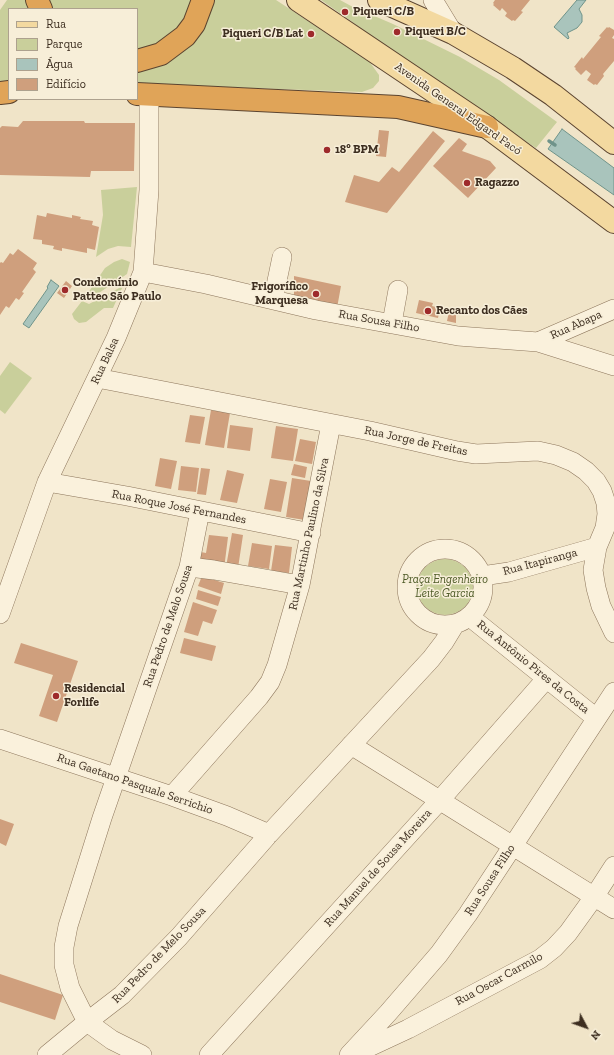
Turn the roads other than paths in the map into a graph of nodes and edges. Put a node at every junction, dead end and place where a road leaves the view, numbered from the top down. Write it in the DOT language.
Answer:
graph roads {
  1 [pos="203,0"];
  2 [pos="298,0"];
  3 [pos="379,0"];
  4 [pos="433,0"];
  5 [pos="453,33"];
  6 [pos="138,61"];
  7 [pos="143,94"];
  8 [pos="487,127"];
  9 [pos="614,143"];
  10 [pos="614,222"];
  11 [pos="282,257"];
  12 [pos="143,272"];
  13 [pos="398,290"];
  14 [pos="273,300"];
  15 [pos="614,309"];
  16 [pos="392,323"];
  17 [pos="538,342"];
  18 [pos="614,366"];
  19 [pos="97,378"];
  20 [pos="331,424"];
  21 [pos="47,482"];
  22 [pos="200,510"];
  23 [pos="311,533"];
  24 [pos="597,547"];
  25 [pos="189,567"];
  26 [pos="482,576"];
  27 [pos="300,585"];
  28 [pos="0,614"];
  29 [pos="463,620"];
  30 [pos="614,633"];
  31 [pos="546,679"];
  32 [pos="614,692"];
  33 [pos="596,718"];
  34 [pos="0,739"];
  35 [pos="351,745"];
  36 [pos="116,778"];
  37 [pos="172,796"];
  38 [pos="440,800"];
  39 [pos="269,834"];
  40 [pos="512,846"];
  41 [pos="614,866"];
  42 [pos="594,897"];
  43 [pos="614,909"];
  44 [pos="87,1022"];
  45 [pos="47,1055"];
  46 [pos="142,1055"];
  47 [pos="209,1055"];
  48 [pos="349,1055"];
  49 [pos="353,1055"];
  1 -- 6 [label="highway"];
  2 -- 8 [label="main road, Avenida General Edgard Facó"];
  3 -- 5 [label="main road"];
  4 -- 5 [label="street"];
  5 -- 9 [label="main road"];
  7 -- 8 [label="highway"];
  7 -- 12 [label="street, Rua Balsa"];
  8 -- 10 [label="main road, Avenida General Edgard Facó"];
  11 -- 14 [label="street"];
  12 -- 14 [label="street, Rua Sousa Filho"];
  12 -- 19 [label="street, Rua Balsa"];
  13 -- 16 [label="street"];
  14 -- 16 [label="street, Rua Sousa Filho"];
  15 -- 17 [label="street, Rua Abapa"];
  16 -- 17 [label="street, Rua Sousa Filho"];
  17 -- 18 [label="street, Rua Sousa Filho"];
  19 -- 20 [label="street, Rua Jorge de Freitas"];
  19 -- 21 [label="street, Rua Balsa"];
  20 -- 23 [label="street, Rua Martinho Paulino da Silva"];
  20 -- 24 [label="street, Rua Jorge de Freitas"];
  21 -- 22 [label="street, Rua Roque José Fernandes"];
  21 -- 28 [label="street, Rua Balsa"];
  22 -- 23 [label="street, Rua Roque José Fernandes"];
  22 -- 25 [label="street, Rua Pedro de Melo Sousa"];
  23 -- 27 [label="street, Rua Martinho Paulino da Silva"];
  24 -- 26 [label="street, Rua Itapiranga"];
  24 -- 30 [label="street, Rua Jorge de Freitas"];
  25 -- 27 [label="street"];
  25 -- 36 [label="street, Rua Pedro de Melo Sousa"];
  26 -- 29 [label="street"];
  26 -- 29 [label="street"];
  27 -- 37 [label="street, Rua Martinho Paulino da Silva"];
  29 -- 31 [label="street, Rua Antônio Pires da Costa"];
  29 -- 35 [label="street, Rua Pedro de Melo Sousa"];
  31 -- 33 [label="street, Rua Antônio Pires da Costa"];
  31 -- 38 [label="street, Rua Manuel de Sousa Moreira"];
  32 -- 33 [label="street, Rua Sousa Filho"];
  33 -- 40 [label="street, Rua Sousa Filho"];
  34 -- 36 [label="street, Rua Gaetano Pasquale Serrichio"];
  35 -- 38 [label="street"];
  35 -- 39 [label="street, Rua Pedro de Melo Sousa"];
  36 -- 37 [label="street, Rua Gaetano Pasquale Serrichio"];
  36 -- 44 [label="street, Rua Pedro de Melo Sousa"];
  37 -- 39 [label="street, Rua Gaetano Pasquale Serrichio"];
  38 -- 40 [label="street"];
  38 -- 47 [label="street, Rua Manuel de Sousa Moreira"];
  39 -- 44 [label="street, Rua Pedro de Melo Sousa"];
  40 -- 42 [label="street"];
  40 -- 48 [label="street, Rua Sousa Filho"];
  41 -- 42 [label="street, Rua Oscar Carmilo"];
  42 -- 43 [label="street"];
  42 -- 49 [label="street, Rua Oscar Carmilo"];
  44 -- 45 [label="street"];
  44 -- 46 [label="street"];
}
